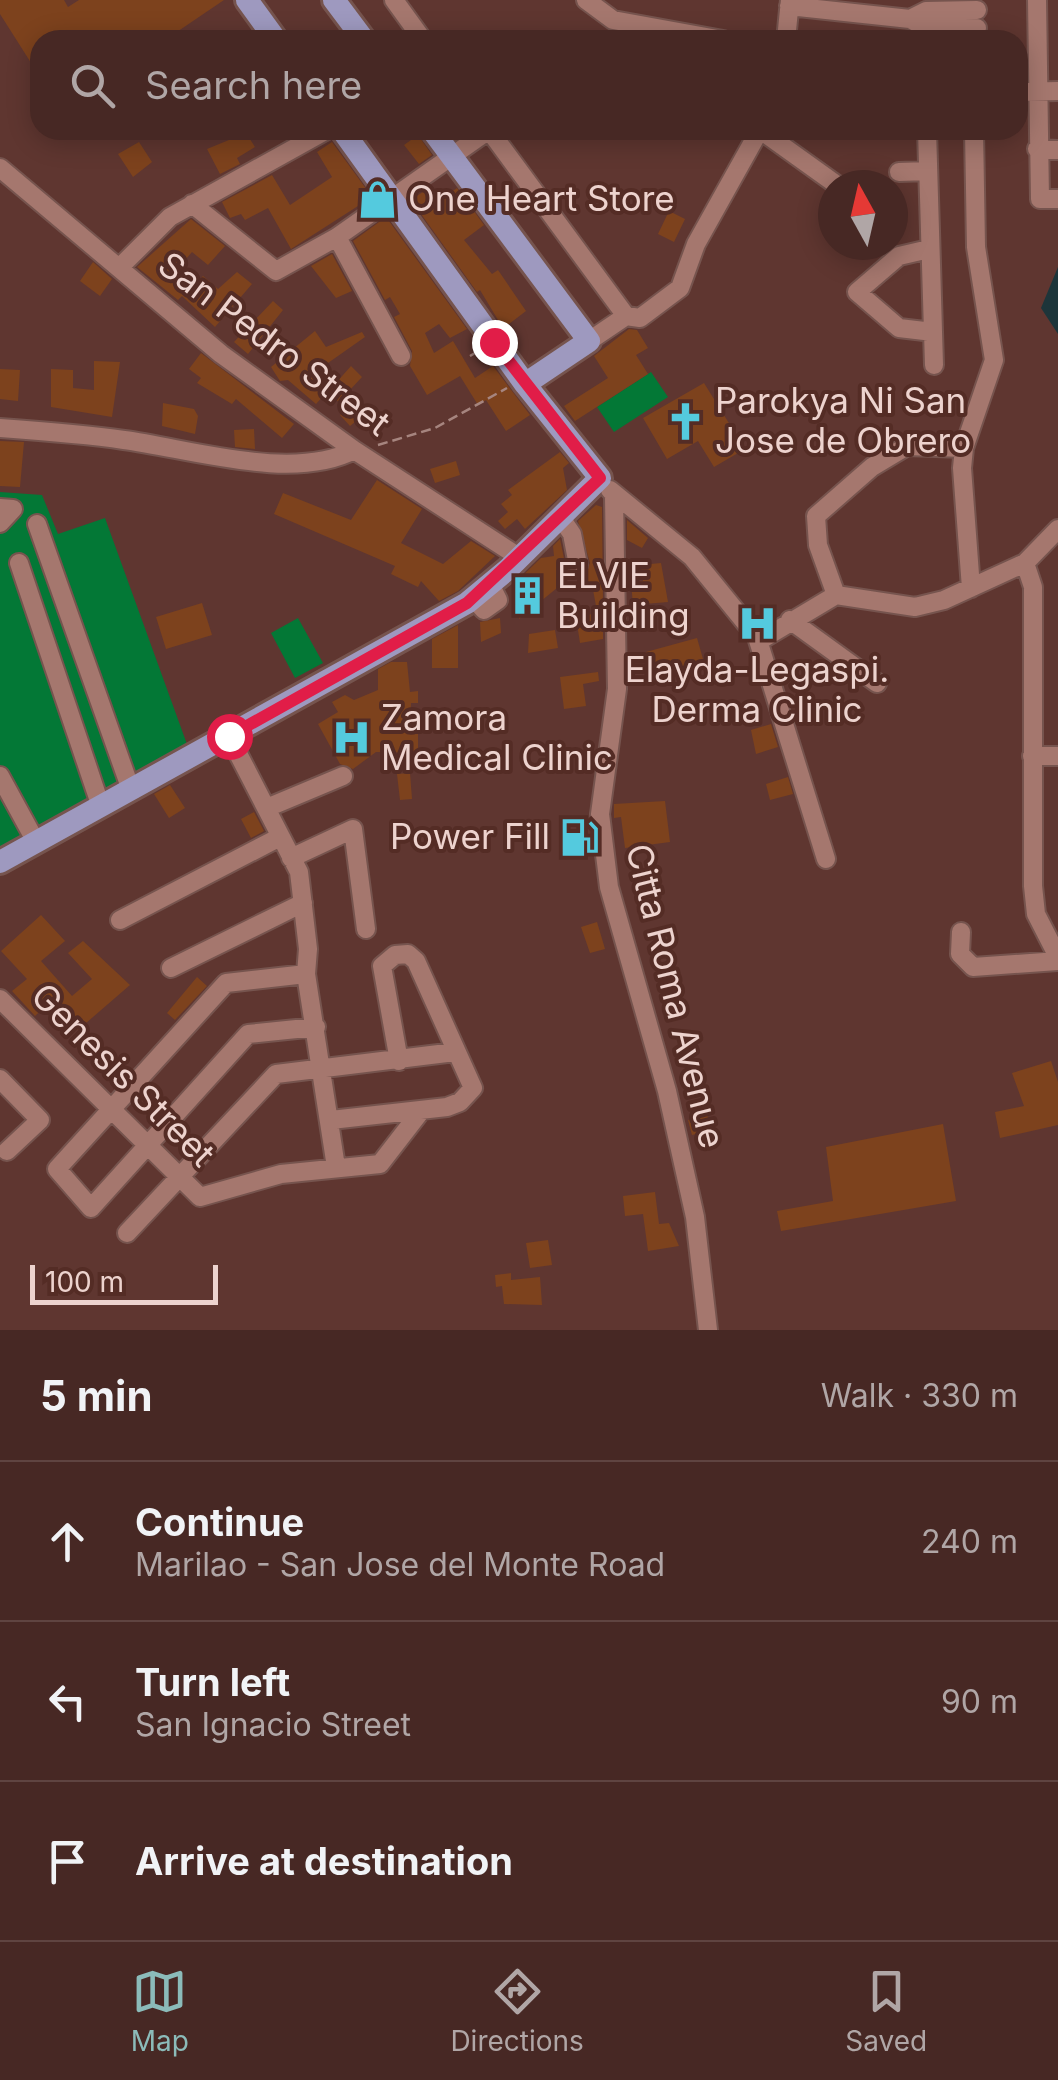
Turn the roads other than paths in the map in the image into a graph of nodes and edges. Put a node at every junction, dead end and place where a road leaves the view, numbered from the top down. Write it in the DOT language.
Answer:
graph roads {
  1 [pos="247,0"];
  2 [pos="334,0"];
  3 [pos="394,0"];
  4 [pos="1037,0"];
  5 [pos="790,3"];
  6 [pos="589,4"];
  7 [pos="872,8"];
  8 [pos="928,19"];
  9 [pos="978,19"];
  10 [pos="269,30"];
  11 [pos="356,30"];
  12 [pos="416,30"];
  13 [pos="644,30"];
  14 [pos="787,30"];
  15 [pos="1048,31"];
  16 [pos="1049,91"];
  17 [pos="310,140"];
  18 [pos="349,140"];
  19 [pos="439,140"];
  20 [pos="475,140"];
  21 [pos="495,140"];
  22 [pos="754,140"];
  23 [pos="774,140"];
  24 [pos="928,140"];
  25 [pos="974,140"];
  26 [pos="1037,149"];
  27 [pos="1058,150"];
  28 [pos="452,157"];
  29 [pos="0,168"];
  30 [pos="928,170"];
  31 [pos="818,171"];
  32 [pos="908,171"];
  33 [pos="392,199"];
  34 [pos="1049,199"];
  35 [pos="192,204"];
  36 [pos="336,237"];
  37 [pos="929,249"];
  38 [pos="122,266"];
  39 [pos="626,316"];
  40 [pos="933,332"];
  41 [pos="589,341"];
  42 [pos="401,356"];
  43 [pos="934,365"];
  44 [pos="523,382"];
  45 [pos="0,428"];
  46 [pos="964,448"];
  47 [pos="356,450"];
  48 [pos="607,487"];
  49 [pos="0,508"];
  50 [pos="561,518"];
  51 [pos="0,524"];
  52 [pos="37,524"];
  53 [pos="1058,528"];
  54 [pos="520,557"];
  55 [pos="18,563"];
  56 [pos="1026,563"];
  57 [pos="578,566"];
  58 [pos="971,588"];
  59 [pos="836,594"];
  60 [pos="790,620"];
  61 [pos="757,637"];
  62 [pos="877,683"];
  63 [pos="229,736"];
  64 [pos="1032,756"];
  65 [pos="1058,756"];
  66 [pos="0,776"];
  67 [pos="343,776"];
  68 [pos="131,790"];
  69 [pos="101,807"];
  70 [pos="269,807"];
  71 [pos="280,837"];
  72 [pos="36,842"];
  73 [pos="1,858"];
  74 [pos="291,858"];
  75 [pos="826,859"];
  76 [pos="303,903"];
  77 [pos="120,920"];
  78 [pos="366,929"];
  79 [pos="961,932"];
  80 [pos="1058,959"];
  81 [pos="171,968"];
  82 [pos="306,974"];
  83 [pos="0,999"];
  84 [pos="316,1027"];
  85 [pos="456,1052"];
  86 [pos="399,1061"];
  87 [pos="322,1069"];
  88 [pos="3,1088"];
  89 [pos="111,1107"];
  90 [pos="420,1111"];
  91 [pos="331,1120"];
  92 [pos="149,1146"];
  93 [pos="8,1152"];
  94 [pos="336,1167"];
  95 [pos="177,1176"];
  96 [pos="127,1233"];
  97 [pos="708,1330"];
  1 -- 10 [label="main road"];
  2 -- 11 [label="main road"];
  3 -- 12 [label="street"];
  4 -- 15 [label="street"];
  5 -- 7 [label="street"];
  5 -- 14 [label="street"];
  6 -- 13 [label="street"];
  7 -- 8 [label="street"];
  8 -- 9 [label="street"];
  15 -- 16 [label="street"];
  16 -- 26 [label="street"];
  17 -- 35 [label="street"];
  18 -- 33 [label="main road"];
  19 -- 28 [label="main road"];
  20 -- 28 [label="street"];
  21 -- 39 [label="street"];
  22 -- 39 [label="street"];
  23 -- 31 [label="street"];
  24 -- 30 [label="street"];
  25 -- 46 [label="street"];
  26 -- 27 [label="street"];
  26 -- 34 [label="street"];
  28 -- 33 [label="street"];
  28 -- 41 [label="main road"];
  29 -- 38 [label="street, San Pedro Street"];
  30 -- 32 [label="street"];
  30 -- 37 [label="street"];
  33 -- 36 [label="street"];
  33 -- 44 [label="main road"];
  35 -- 36 [label="street"];
  35 -- 38 [label="street"];
  36 -- 42 [label="street"];
  37 -- 40 [label="street"];
  37 -- 40 [label="street"];
  38 -- 47 [label="street, San Pedro Street"];
  39 -- 41 [label="street"];
  40 -- 43 [label="street"];
  41 -- 44 [label="main road"];
  44 -- 48 [label="main road"];
  45 -- 47 [label="street"];
  46 -- 58 [label="street"];
  46 -- 59 [label="street"];
  47 -- 54 [label="street, San Pedro Street"];
  48 -- 50 [label="main road"];
  48 -- 61 [label="street"];
  48 -- 97 [label="street, Citta Roma Avenue"];
  49 -- 51 [label="street"];
  50 -- 54 [label="main road"];
  50 -- 57 [label="street"];
  52 -- 68 [label="street"];
  53 -- 56 [label="street"];
  54 -- 63 [label="main road"];
  55 -- 69 [label="street"];
  56 -- 58 [label="street"];
  56 -- 64 [label="street"];
  58 -- 59 [label="street"];
  59 -- 60 [label="street"];
  60 -- 61 [label="street"];
  60 -- 62 [label="street"];
  61 -- 75 [label="street"];
  63 -- 68 [label="main road"];
  63 -- 70 [label="street"];
  64 -- 65 [label="street"];
  64 -- 80 [label="street"];
  66 -- 72 [label="street"];
  67 -- 70 [label="street"];
  68 -- 69 [label="main road"];
  69 -- 72 [label="main road"];
  70 -- 71 [label="street"];
  71 -- 74 [label="street"];
  71 -- 77 [label="street"];
  72 -- 73 [label="main road"];
  74 -- 76 [label="street"];
  74 -- 78 [label="street"];
  76 -- 81 [label="street"];
  76 -- 82 [label="street"];
  79 -- 80 [label="street"];
  82 -- 84 [label="street"];
  82 -- 89 [label="street"];
  83 -- 89 [label="street, Genesis Street"];
  84 -- 87 [label="street"];
  84 -- 92 [label="street"];
  85 -- 86 [label="street"];
  85 -- 86 [label="street"];
  85 -- 90 [label="street"];
  86 -- 87 [label="street"];
  87 -- 91 [label="street"];
  87 -- 95 [label="street"];
  88 -- 93 [label="street"];
  89 -- 92 [label="street, Genesis Street"];
  89 -- 92 [label="street"];
  90 -- 91 [label="street"];
  90 -- 94 [label="street"];
  91 -- 94 [label="street"];
  92 -- 95 [label="street, Genesis Street"];
  94 -- 95 [label="street, Genesis Street"];
  95 -- 96 [label="street"];
}
